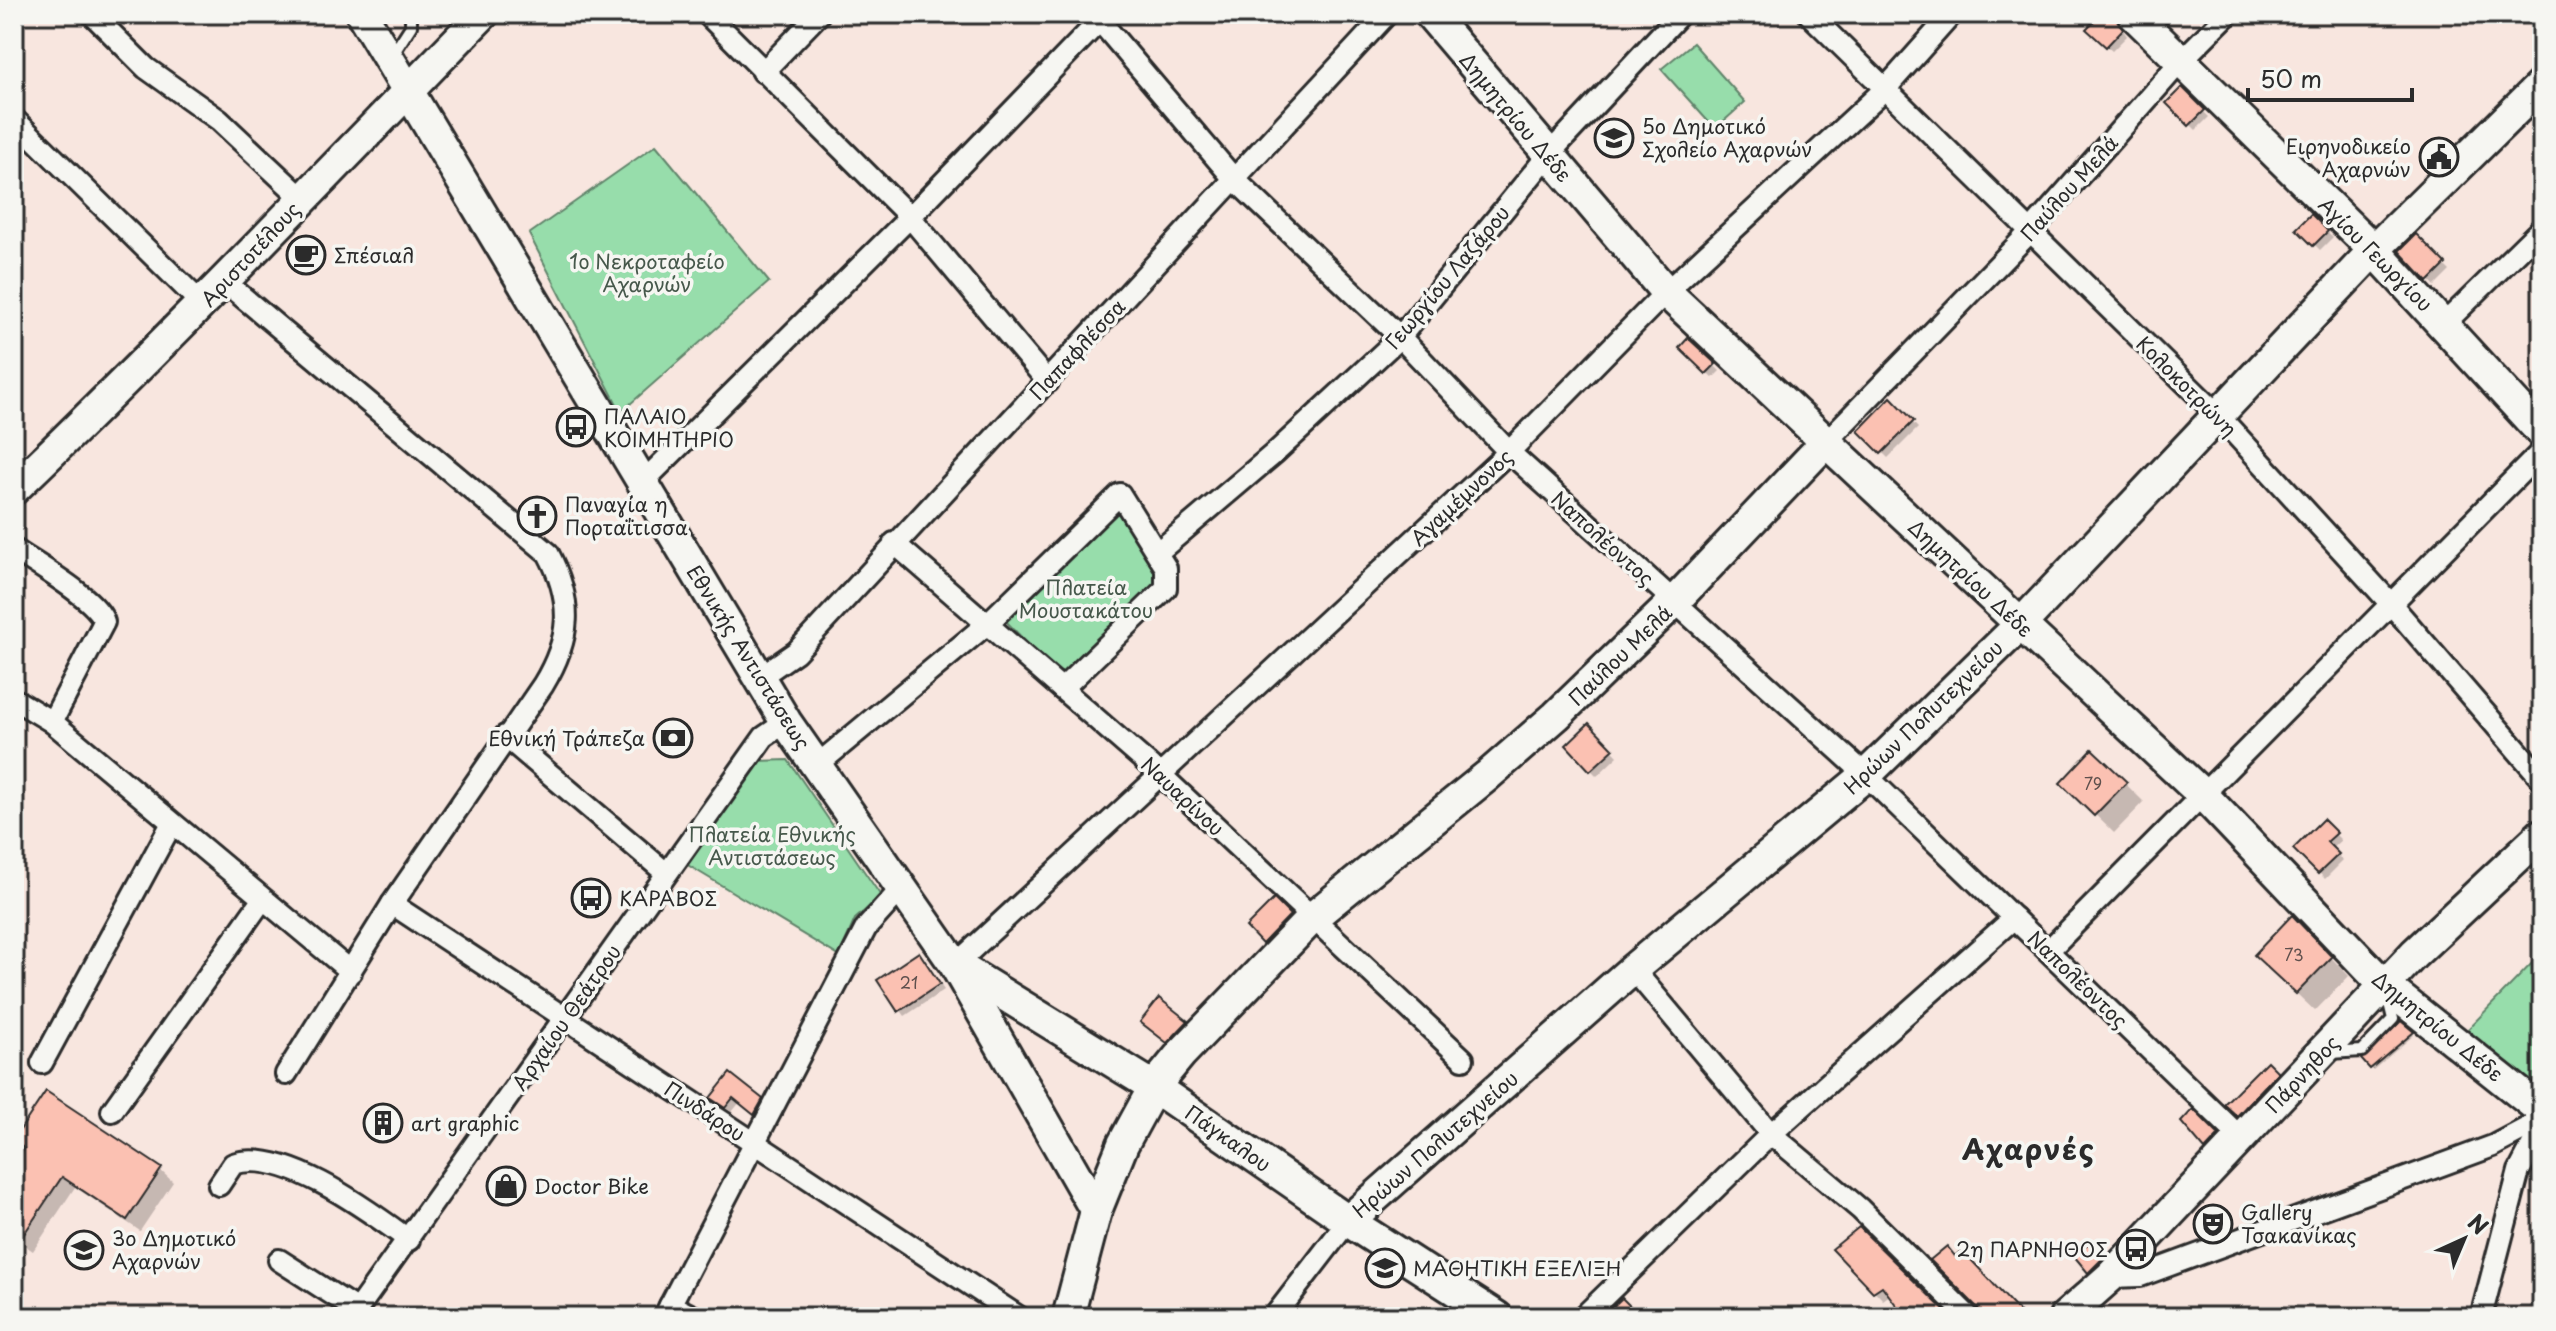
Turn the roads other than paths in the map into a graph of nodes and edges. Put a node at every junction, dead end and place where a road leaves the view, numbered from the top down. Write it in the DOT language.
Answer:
graph roads {
  1 [pos="92,14"];
  2 [pos="362,14"];
  3 [pos="411,14"];
  4 [pos="483,14"];
  5 [pos="707,14"];
  6 [pos="819,14"];
  7 [pos="1387,14"];
  8 [pos="1430,14"];
  9 [pos="1680,14"];
  10 [pos="1809,14"];
  11 [pos="1952,14"];
  12 [pos="2133,14"];
  13 [pos="2228,14"];
  14 [pos="1100,16"];
  15 [pos="389,59"];
  16 [pos="2181,61"];
  17 [pos="763,72"];
  18 [pos="2542,84"];
  19 [pos="1886,88"];
  20 [pos="408,91"];
  21 [pos="16,127"];
  22 [pos="1549,154"];
  23 [pos="1234,179"];
  24 [pos="302,198"];
  25 [pos="910,217"];
  26 [pos="2542,228"];
  27 [pos="2031,231"];
  28 [pos="2374,250"];
  29 [pos="226,283"];
  30 [pos="1666,292"];
  31 [pos="203,305"];
  32 [pos="2444,324"];
  33 [pos="1400,337"];
  34 [pos="1048,382"];
  35 [pos="2217,414"];
  36 [pos="2542,433"];
  37 [pos="1826,442"];
  38 [pos="2542,451"];
  39 [pos="1509,452"];
  40 [pos="16,482"];
  41 [pos="643,482"];
  42 [pos="894,543"];
  43 [pos="14,549"];
  44 [pos="1158,552"];
  45 [pos="1674,602"];
  46 [pos="2391,604"];
  47 [pos="987,624"];
  48 [pos="2021,624"];
  49 [pos="760,677"];
  50 [pos="1062,689"];
  51 [pos="14,699"];
  52 [pos="52,722"];
  53 [pos="786,722"];
  54 [pos="505,736"];
  55 [pos="816,766"];
  56 [pos="1866,775"];
  57 [pos="1162,776"];
  58 [pos="2542,779"];
  59 [pos="2203,795"];
  60 [pos="172,823"];
  61 [pos="2542,834"];
  62 [pos="666,873"];
  63 [pos="902,888"];
  64 [pos="262,900"];
  65 [pos="392,904"];
  66 [pos="1313,917"];
  67 [pos="2014,918"];
  68 [pos="2049,950"];
  69 [pos="955,965"];
  70 [pos="1633,969"];
  71 [pos="351,972"];
  72 [pos="2385,986"];
  73 [pos="566,1019"];
  74 [pos="1463,1059"];
  75 [pos="42,1063"];
  76 [pos="286,1074"];
  77 [pos="1154,1087"];
  78 [pos="112,1111"];
  79 [pos="2542,1111"];
  80 [pos="2542,1120"];
  81 [pos="2542,1127"];
  82 [pos="1771,1134"];
  83 [pos="2241,1138"];
  84 [pos="755,1144"];
  85 [pos="219,1185"];
  86 [pos="1096,1211"];
  87 [pos="1348,1221"];
  88 [pos="409,1240"];
  89 [pos="279,1260"];
  90 [pos="2110,1277"];
  91 [pos="1463,1308"];
  92 [pos="667,1311"];
  93 [pos="355,1313"];
  94 [pos="694,1317"];
  95 [pos="1019,1317"];
  96 [pos="1068,1317"];
  97 [pos="1274,1317"];
  98 [pos="1497,1317"];
  99 [pos="1583,1317"];
  100 [pos="1969,1317"];
  101 [pos="2065,1317"];
  102 [pos="2481,1317"];
  1 -- 24 [label="street"];
  2 -- 15 [label="street, Εθνικής Αντιστάσεως"];
  3 -- 15 [label="lane"];
  4 -- 20 [label="street, Αριστοτέλους"];
  5 -- 17 [label="street"];
  6 -- 17 [label="street"];
  7 -- 23 [label="street, Παπαφλέσσα"];
  8 -- 22 [label="street, Δημητρίου Δέδε"];
  9 -- 22 [label="street, Γεωργίου Λαζάρου"];
  10 -- 19 [label="street, Κολοκοτρώνη"];
  11 -- 19 [label="street, Αγαμέμνονος"];
  12 -- 16 [label="street, Αγίου Γεωργίου"];
  13 -- 16 [label="street, Παύλου Μελά"];
  14 -- 23 [label="street, Ναπολέοντος"];
  14 -- 25 [label="street"];
  15 -- 20 [label="street, Εθνικής Αντιστάσεως"];
  16 -- 27 [label="street, Παύλου Μελά"];
  16 -- 28 [label="street, Αγίου Γεωργίου"];
  17 -- 25 [label="street"];
  18 -- 28 [label="street, Ηρώων Πολυτεχνείου"];
  19 -- 27 [label="street, Κολοκοτρώνη"];
  19 -- 30 [label="street, Αγαμέμνονος"];
  20 -- 24 [label="street, Αριστοτέλους"];
  20 -- 41 [label="street, Εθνικής Αντιστάσεως"];
  21 -- 31 [label="street"];
  22 -- 30 [label="street, Δημητρίου Δέδε"];
  22 -- 33 [label="street, Γεωργίου Λαζάρου"];
  23 -- 33 [label="street, Ναπολέοντος"];
  23 -- 34 [label="street, Παπαφλέσσα"];
  24 -- 29 [label="street, Αριστοτέλους"];
  25 -- 34 [label="street"];
  25 -- 41 [label="street"];
  26 -- 32 [label="street"];
  27 -- 35 [label="street, Κολοκοτρώνη"];
  27 -- 37 [label="street, Παύλου Μελά"];
  28 -- 32 [label="street, Αγίου Γεωργίου"];
  28 -- 35 [label="street, Ηρώων Πολυτεχνείου"];
  29 -- 31 [label="street, Αριστοτέλους"];
  29 -- 54 [label="street"];
  30 -- 37 [label="street, Δημητρίου Δέδε"];
  30 -- 39 [label="street, Αγαμέμνονος"];
  31 -- 40 [label="street, Αριστοτέλους"];
  32 -- 36 [label="street, Αγίου Γεωργίου"];
  33 -- 39 [label="street, Ναπολέοντος"];
  33 -- 44 [label="street, Γεωργίου Λαζάρου"];
  34 -- 42 [label="street, Παπαφλέσσα"];
  35 -- 46 [label="street, Κολοκοτρώνη"];
  35 -- 48 [label="street, Ηρώων Πολυτεχνείου"];
  37 -- 45 [label="street, Παύλου Μελά"];
  37 -- 48 [label="street, Δημητρίου Δέδε"];
  38 -- 46 [label="street"];
  39 -- 45 [label="street, Ναπολέοντος"];
  39 -- 57 [label="street, Αγαμέμνονος"];
  41 -- 49 [label="street, Εθνικής Αντιστάσεως"];
  42 -- 47 [label="street, Ναυαρίνου"];
  42 -- 49 [label="street, Παπαφλέσσα"];
  43 -- 52 [label="street"];
  44 -- 47 [label="street"];
  44 -- 50 [label="street"];
  45 -- 56 [label="street, Ναπολέοντος"];
  45 -- 66 [label="street, Παύλου Μελά"];
  46 -- 58 [label="street, Κολοκοτρώνη"];
  46 -- 59 [label="street"];
  47 -- 50 [label="street, Ναυαρίνου"];
  47 -- 55 [label="street"];
  48 -- 56 [label="street, Ηρώων Πολυτεχνείου"];
  48 -- 59 [label="street, Δημητρίου Δέδε"];
  49 -- 53 [label="street, Εθνικής Αντιστάσεως"];
  50 -- 57 [label="street, Ναυαρίνου"];
  51 -- 52 [label="street"];
  52 -- 60 [label="street"];
  53 -- 55 [label="street, Εθνικής Αντιστάσεως"];
  53 -- 62 [label="street, Αρχαίου Θεάτρου"];
  54 -- 62 [label="street"];
  54 -- 65 [label="street"];
  55 -- 63 [label="street, Εθνικής Αντιστάσεως"];
  56 -- 67 [label="street, Ναπολέοντος"];
  56 -- 70 [label="street, Ηρώων Πολυτεχνείου"];
  57 -- 66 [label="street, Ναυαρίνου"];
  57 -- 69 [label="street, Αγαμέμνονος"];
  59 -- 68 [label="street"];
  59 -- 72 [label="street, Δημητρίου Δέδε"];
  60 -- 64 [label="street"];
  60 -- 75 [label="street"];
  61 -- 72 [label="street, Πάρνηθος"];
  62 -- 73 [label="street, Αρχαίου Θεάτρου"];
  63 -- 69 [label="street, Εθνικής Αντιστάσεως"];
  63 -- 84 [label="street"];
  64 -- 71 [label="street"];
  64 -- 78 [label="street"];
  65 -- 71 [label="street"];
  65 -- 73 [label="street, Πινδάρου"];
  66 -- 74 [label="street, Ναυαρίνου"];
  66 -- 77 [label="street, Παύλου Μελά"];
  67 -- 68 [label="street, Ναπολέοντος"];
  67 -- 82 [label="street"];
  68 -- 83 [label="street, Ναπολέοντος"];
  69 -- 77 [label="street, Πάγκαλου"];
  69 -- 86 [label="street, Εθνικής Αντιστάσεως"];
  70 -- 82 [label="street"];
  70 -- 87 [label="street, Ηρώων Πολυτεχνείου"];
  71 -- 76 [label="street"];
  72 -- 79 [label="street, Δημητρίου Δέδε"];
  72 -- 83 [label="street, Πάρνηθος"];
  73 -- 84 [label="street, Πινδάρου"];
  73 -- 88 [label="street, Αρχαίου Θεάτρου"];
  77 -- 86 [label="street, Παύλου Μελά"];
  77 -- 87 [label="street, Πάγκαλου"];
  80 -- 90 [label="street"];
  81 -- 102 [label="street"];
  82 -- 99 [label="street"];
  82 -- 100 [label="street"];
  83 -- 90 [label="street, Πάρνηθος"];
  84 -- 92 [label="street"];
  84 -- 95 [label="street, Πινδάρου"];
  85 -- 88 [label="street"];
  86 -- 96 [label="street, Παύλου Μελά"];
  87 -- 91 [label="street, Πάγκαλου"];
  87 -- 97 [label="street, Ηρώων Πολυτεχνείου"];
  88 -- 93 [label="street, Αρχαίου Θεάτρου"];
  89 -- 93 [label="street"];
  90 -- 101 [label="street, Πάρνηθος"];
  91 -- 98 [label="street, Πάγκαλου"];
  92 -- 94 [label="street"];
}
